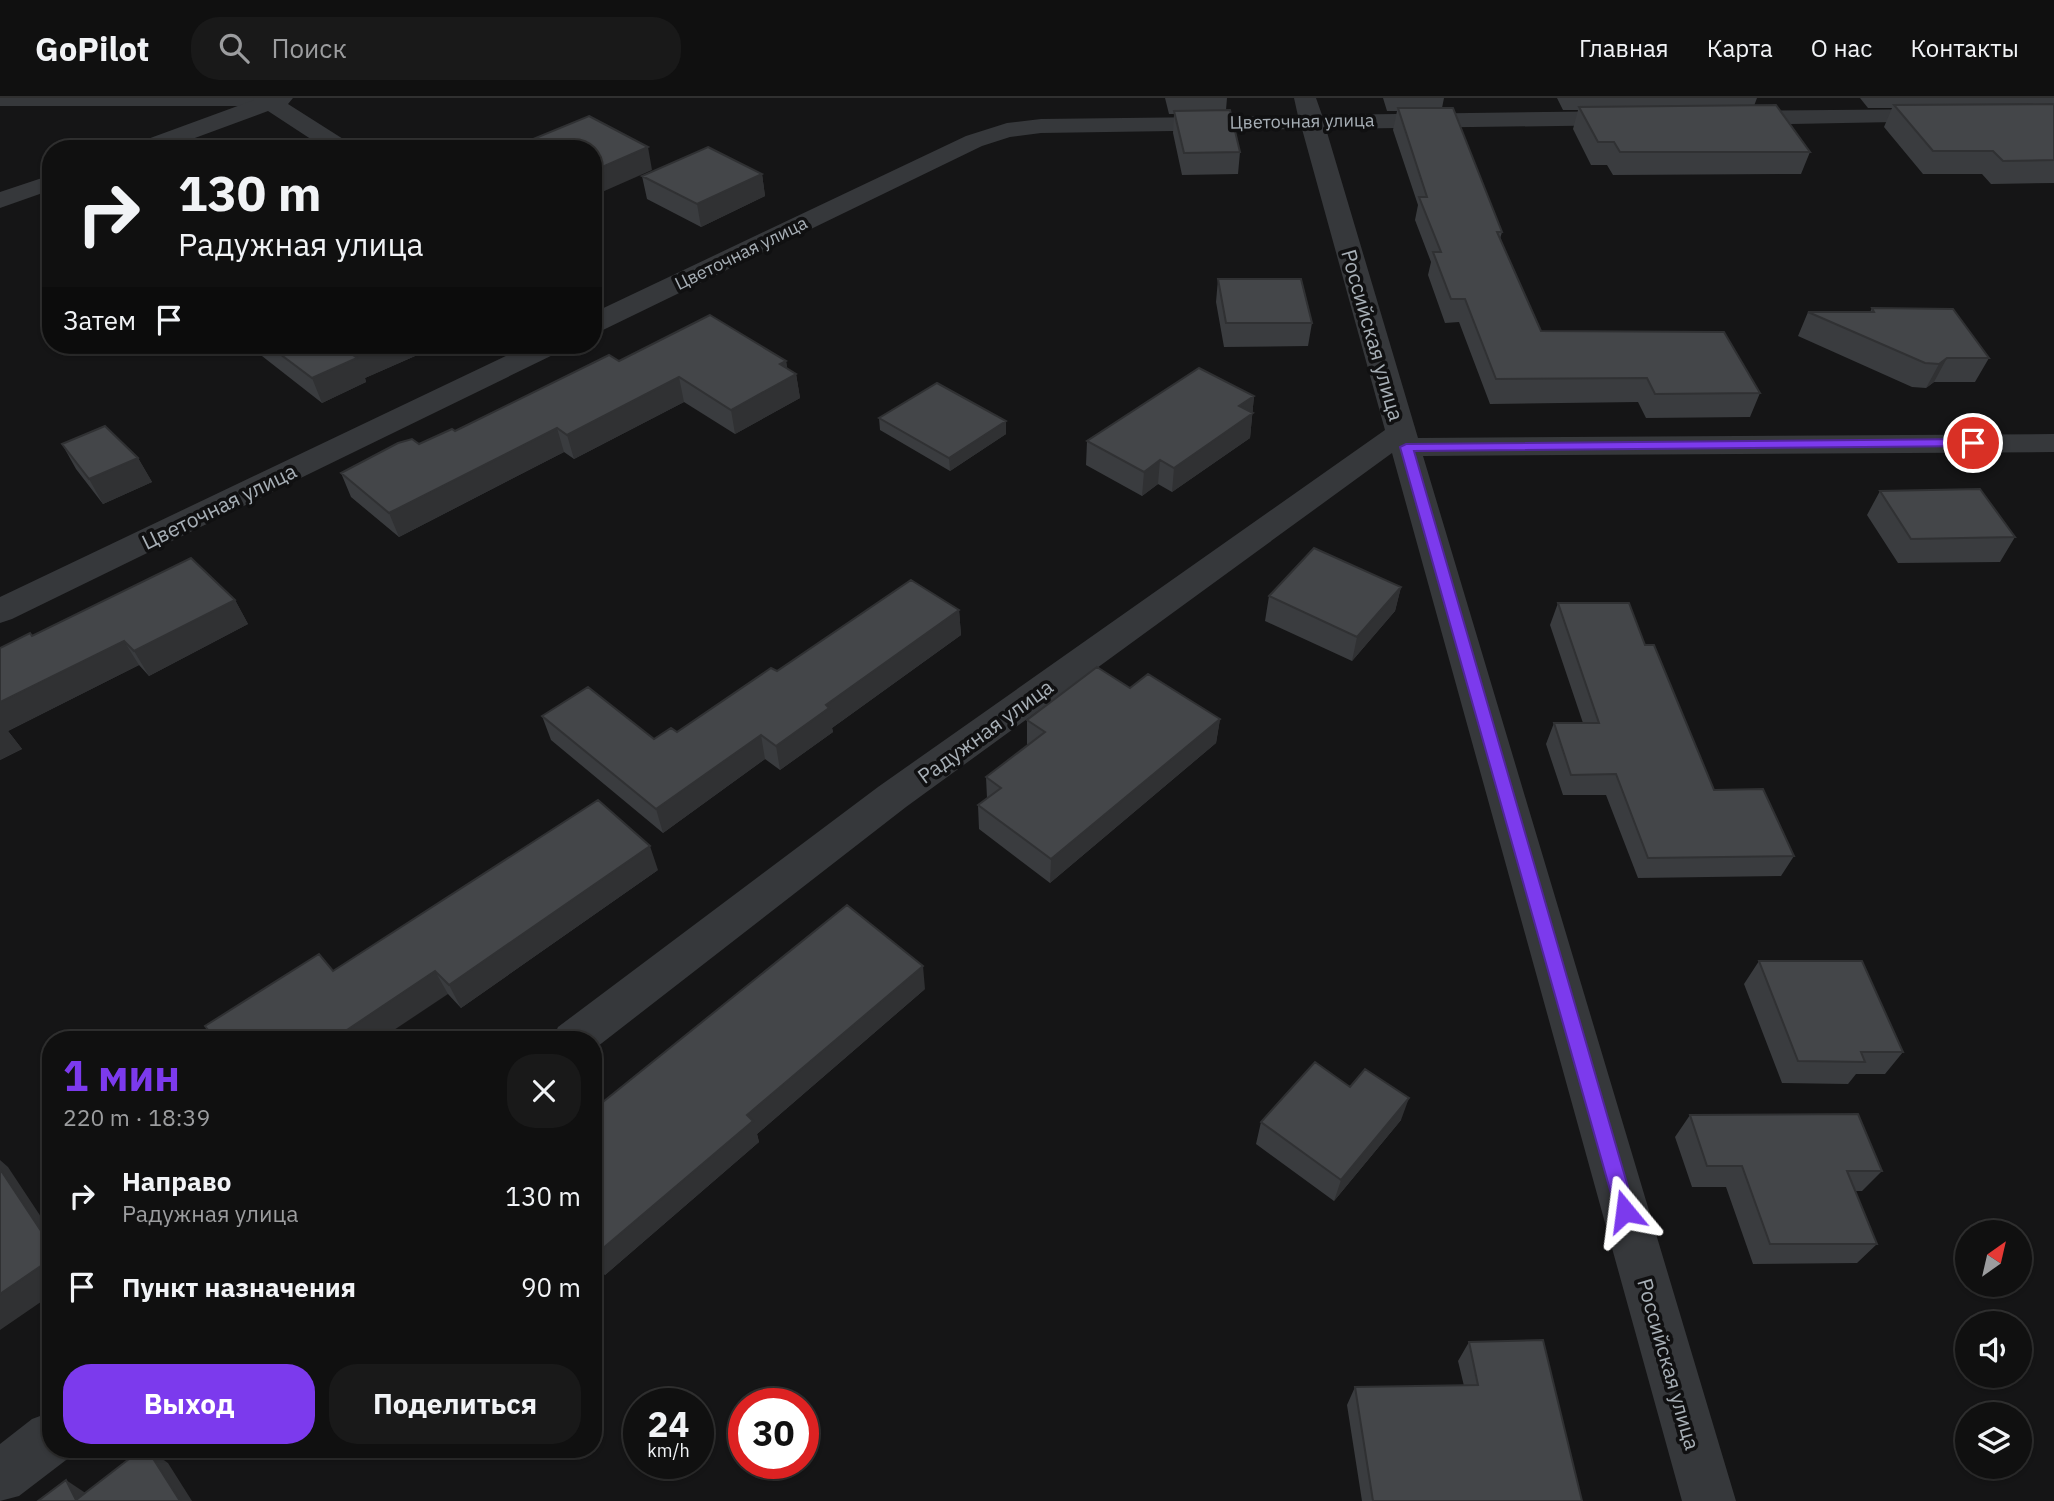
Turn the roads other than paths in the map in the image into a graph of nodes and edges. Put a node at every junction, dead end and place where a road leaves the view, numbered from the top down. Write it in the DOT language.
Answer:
graph roads {
  1 [pos="272,99"];
  2 [pos="0,102"];
  3 [pos="1308,109"];
  4 [pos="1958,116"];
  5 [pos="1655,118"];
  6 [pos="1710,118"];
  7 [pos="165,140"];
  8 [pos="330,140"];
  9 [pos="42,185"];
  10 [pos="0,200"];
  11 [pos="602,315"];
  12 [pos="532,354"];
  13 [pos="1404,440"];
  14 [pos="2054,443"];
  15 [pos="0,611"];
  16 [pos="586,1031"];
  17 [pos="42,1445"];
  18 [pos="0,1477"];
  19 [pos="1709,1501"];
  1 -- 2 [label="lane"];
  1 -- 7 [label="street"];
  1 -- 8 [label="street"];
  3 -- 5 [label="street, Цветочная улица"];
  3 -- 11 [label="street, Цветочная улица"];
  3 -- 13 [label="street, Российская улица"];
  4 -- 6 [label="street"];
  9 -- 10 [label="street"];
  12 -- 15 [label="street, Цветочная улица"];
  13 -- 14 [label="street"];
  13 -- 16 [label="street, Радужная улица"];
  13 -- 19 [label="street, Российская улица"];
  17 -- 18 [label="street"];
}
